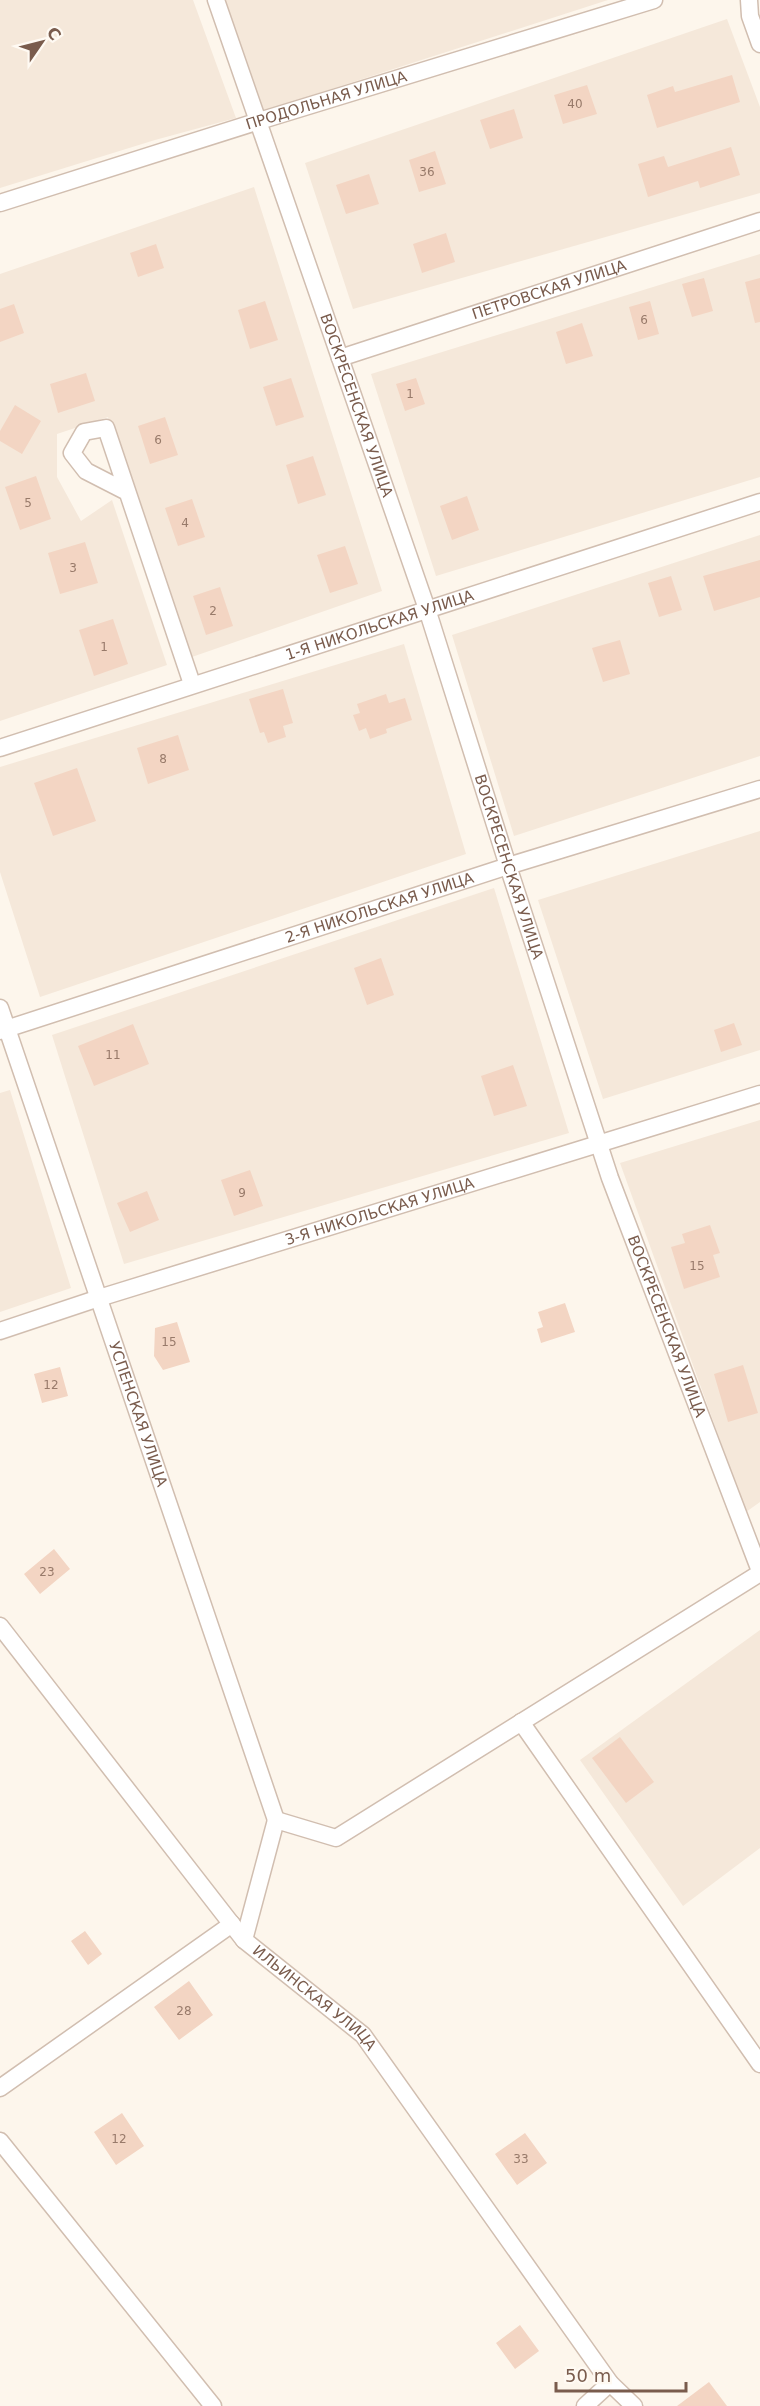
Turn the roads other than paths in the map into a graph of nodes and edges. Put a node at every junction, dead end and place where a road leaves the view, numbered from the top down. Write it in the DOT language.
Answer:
graph roads {
  1 [pos="216,0"];
  2 [pos="654,0"];
  3 [pos="750,8"];
  4 [pos="760,44"];
  5 [pos="259,121"];
  6 [pos="0,203"];
  7 [pos="760,221"];
  8 [pos="340,358"];
  9 [pos="127,492"];
  10 [pos="760,502"];
  11 [pos="428,609"];
  12 [pos="192,684"];
  13 [pos="0,748"];
  14 [pos="760,789"];
  15 [pos="508,866"];
  16 [pos="0,1008"];
  17 [pos="3,1030"];
  18 [pos="760,1094"];
  19 [pos="599,1145"];
  20 [pos="99,1298"];
  21 [pos="0,1330"];
  22 [pos="760,1572"];
  23 [pos="0,1626"];
  24 [pos="521,1722"];
  25 [pos="276,1820"];
  26 [pos="232,1924"];
  27 [pos="244,1940"];
  28 [pos="760,2064"];
  29 [pos="0,2088"];
  30 [pos="0,2141"];
  31 [pos="610,2383"];
  32 [pos="213,2406"];
  33 [pos="585,2406"];
  34 [pos="634,2406"];
  1 -- 5 [label="street, ВОСКРЕСЕНСКАЯ УЛИЦА"];
  2 -- 5 [label="street, ПРОДОЛЬНАЯ УЛИЦА"];
  3 -- 4 [label="street"];
  5 -- 6 [label="street, ПРОДОЛЬНАЯ УЛИЦА"];
  5 -- 8 [label="street, ВОСКРЕСЕНСКАЯ УЛИЦА"];
  7 -- 8 [label="street, ПЕТРОВСКАЯ УЛИЦА"];
  8 -- 11 [label="street, ВОСКРЕСЕНСКАЯ УЛИЦА"];
  9 -- 12 [label="street"];
  10 -- 11 [label="street, 1-Я НИКОЛЬСКАЯ УЛИЦА"];
  11 -- 12 [label="street, 1-Я НИКОЛЬСКАЯ УЛИЦА"];
  11 -- 15 [label="street, ВОСКРЕСЕНСКАЯ УЛИЦА"];
  12 -- 13 [label="street, 1-Я НИКОЛЬСКАЯ УЛИЦА"];
  14 -- 15 [label="street, 2-Я НИКОЛЬСКАЯ УЛИЦА"];
  15 -- 17 [label="street, 2-Я НИКОЛЬСКАЯ УЛИЦА"];
  15 -- 19 [label="street, ВОСКРЕСЕНСКАЯ УЛИЦА"];
  16 -- 17 [label="street, УСПЕНСКАЯ УЛИЦА"];
  17 -- 20 [label="street, УСПЕНСКАЯ УЛИЦА"];
  18 -- 19 [label="street, 3-Я НИКОЛЬСКАЯ УЛИЦА"];
  19 -- 20 [label="street, 3-Я НИКОЛЬСКАЯ УЛИЦА"];
  19 -- 22 [label="street, ВОСКРЕСЕНСКАЯ УЛИЦА"];
  20 -- 21 [label="street, 3-Я НИКОЛЬСКАЯ УЛИЦА"];
  20 -- 25 [label="street, УСПЕНСКАЯ УЛИЦА"];
  22 -- 24 [label="street"];
  23 -- 26 [label="street, ИЛЬИНСКАЯ УЛИЦА"];
  24 -- 25 [label="street"];
  24 -- 28 [label="street"];
  25 -- 27 [label="street"];
  26 -- 27 [label="street, ИЛЬИНСКАЯ УЛИЦА"];
  26 -- 29 [label="street"];
  27 -- 31 [label="street, ИЛЬИНСКАЯ УЛИЦА"];
  30 -- 32 [label="street"];
  31 -- 33 [label="street"];
  31 -- 34 [label="street, ИЛЬИНСКАЯ УЛИЦА"];
}
